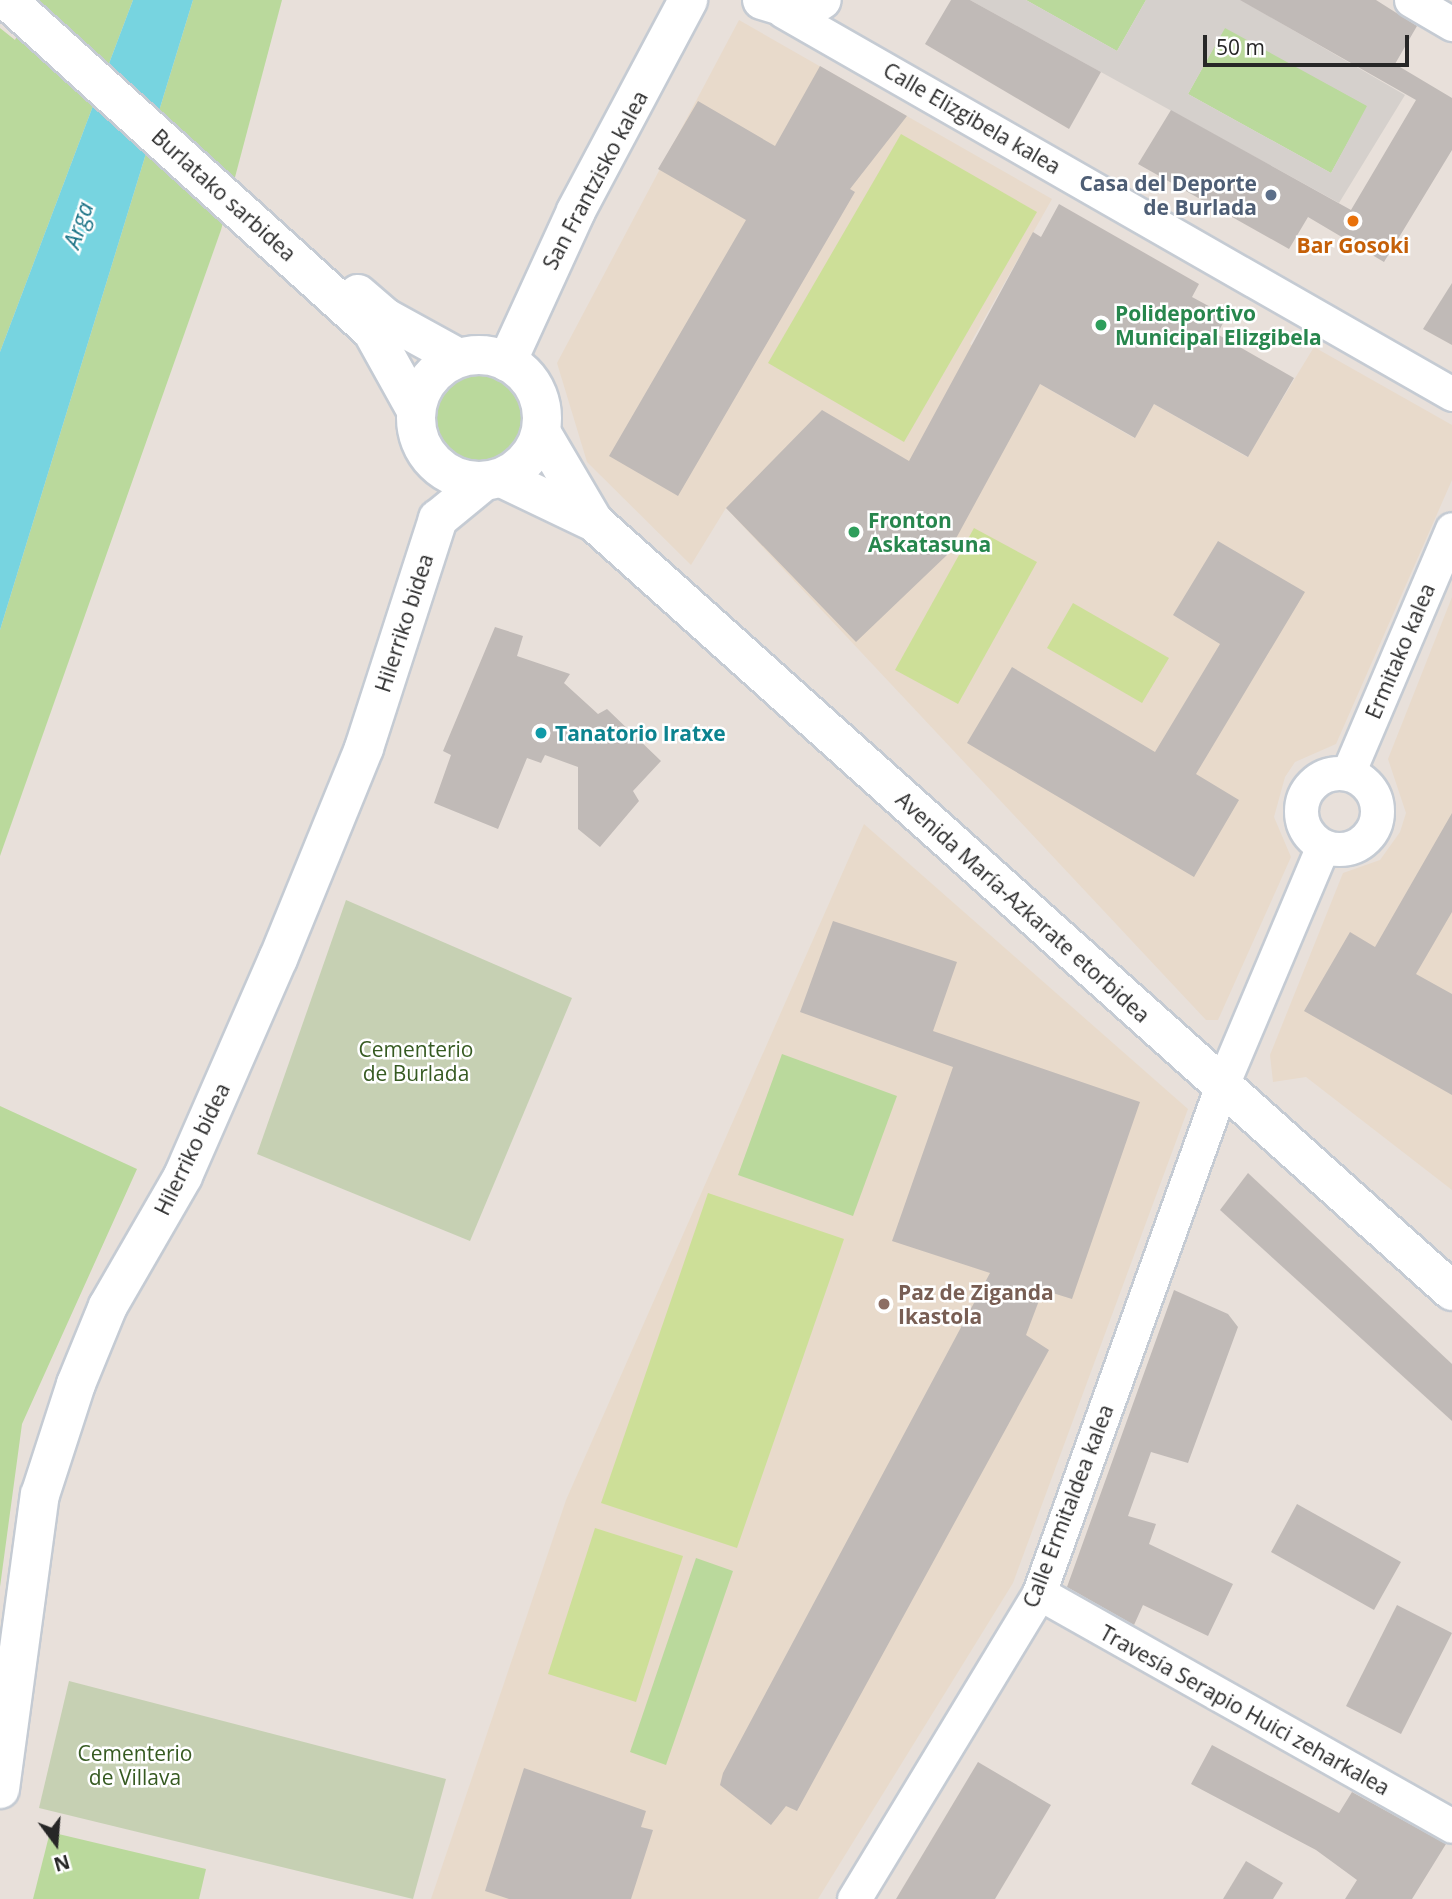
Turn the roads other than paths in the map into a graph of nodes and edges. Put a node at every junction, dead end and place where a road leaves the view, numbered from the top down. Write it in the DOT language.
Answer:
graph roads {
  1 [pos="7,0"];
  2 [pos="38,0"];
  3 [pos="688,0"];
  4 [pos="822,0"];
  5 [pos="1411,0"];
  6 [pos="773,5"];
  7 [pos="1452,24"];
  8 [pos="262,218"];
  9 [pos="459,358"];
  10 [pos="507,362"];
  11 [pos="1452,394"];
  12 [pos="416,410"];
  13 [pos="541,432"];
  14 [pos="427,457"];
  15 [pos="493,480"];
  16 [pos="438,519"];
  17 [pos="594,522"];
  18 [pos="1452,528"];
  19 [pos="1348,773"];
  20 [pos="1323,846"];
  21 [pos="1223,1085"];
  22 [pos="1452,1291"];
  23 [pos="1039,1593"];
  24 [pos="0,1789"];
  25 [pos="1452,1826"];
  26 [pos="854,1899"];
  1 -- 8 [label="main road, Burlatako sarbidea"];
  2 -- 8 [label="main road, Burlatako sarbidea"];
  3 -- 10 [label="main road, San Frantzisko kalea"];
  4 -- 6 [label="main road"];
  5 -- 7 [label="street"];
  6 -- 11 [label="street, Calle Elizgibela kalea"];
  8 -- 9 [label="main road, Burlatako sarbidea"];
  8 -- 12 [label="main road, Burlatako sarbidea"];
  9 -- 10 [label="main road"];
  9 -- 12 [label="main road"];
  10 -- 13 [label="main road"];
  12 -- 14 [label="main road"];
  13 -- 15 [label="main road"];
  13 -- 17 [label="main road"];
  14 -- 15 [label="main road"];
  14 -- 16 [label="main road, Hilerriko bidea"];
  15 -- 16 [label="main road"];
  15 -- 17 [label="main road"];
  16 -- 24 [label="main road, Hilerriko bidea"];
  17 -- 21 [label="main road, Avenida María-Azkarate etorbidea"];
  18 -- 19 [label="street, Ermitako kalea"];
  19 -- 20 [label="street"];
  19 -- 20 [label="street"];
  20 -- 21 [label="street"];
  21 -- 22 [label="main road, Avenida María-Azkarate etorbidea"];
  21 -- 23 [label="street, Calle Ermitaldea kalea"];
  23 -- 25 [label="street, Travesía Serapio Huici zeharkalea"];
  23 -- 26 [label="street, Calle Ermitaldea kalea"];
}
